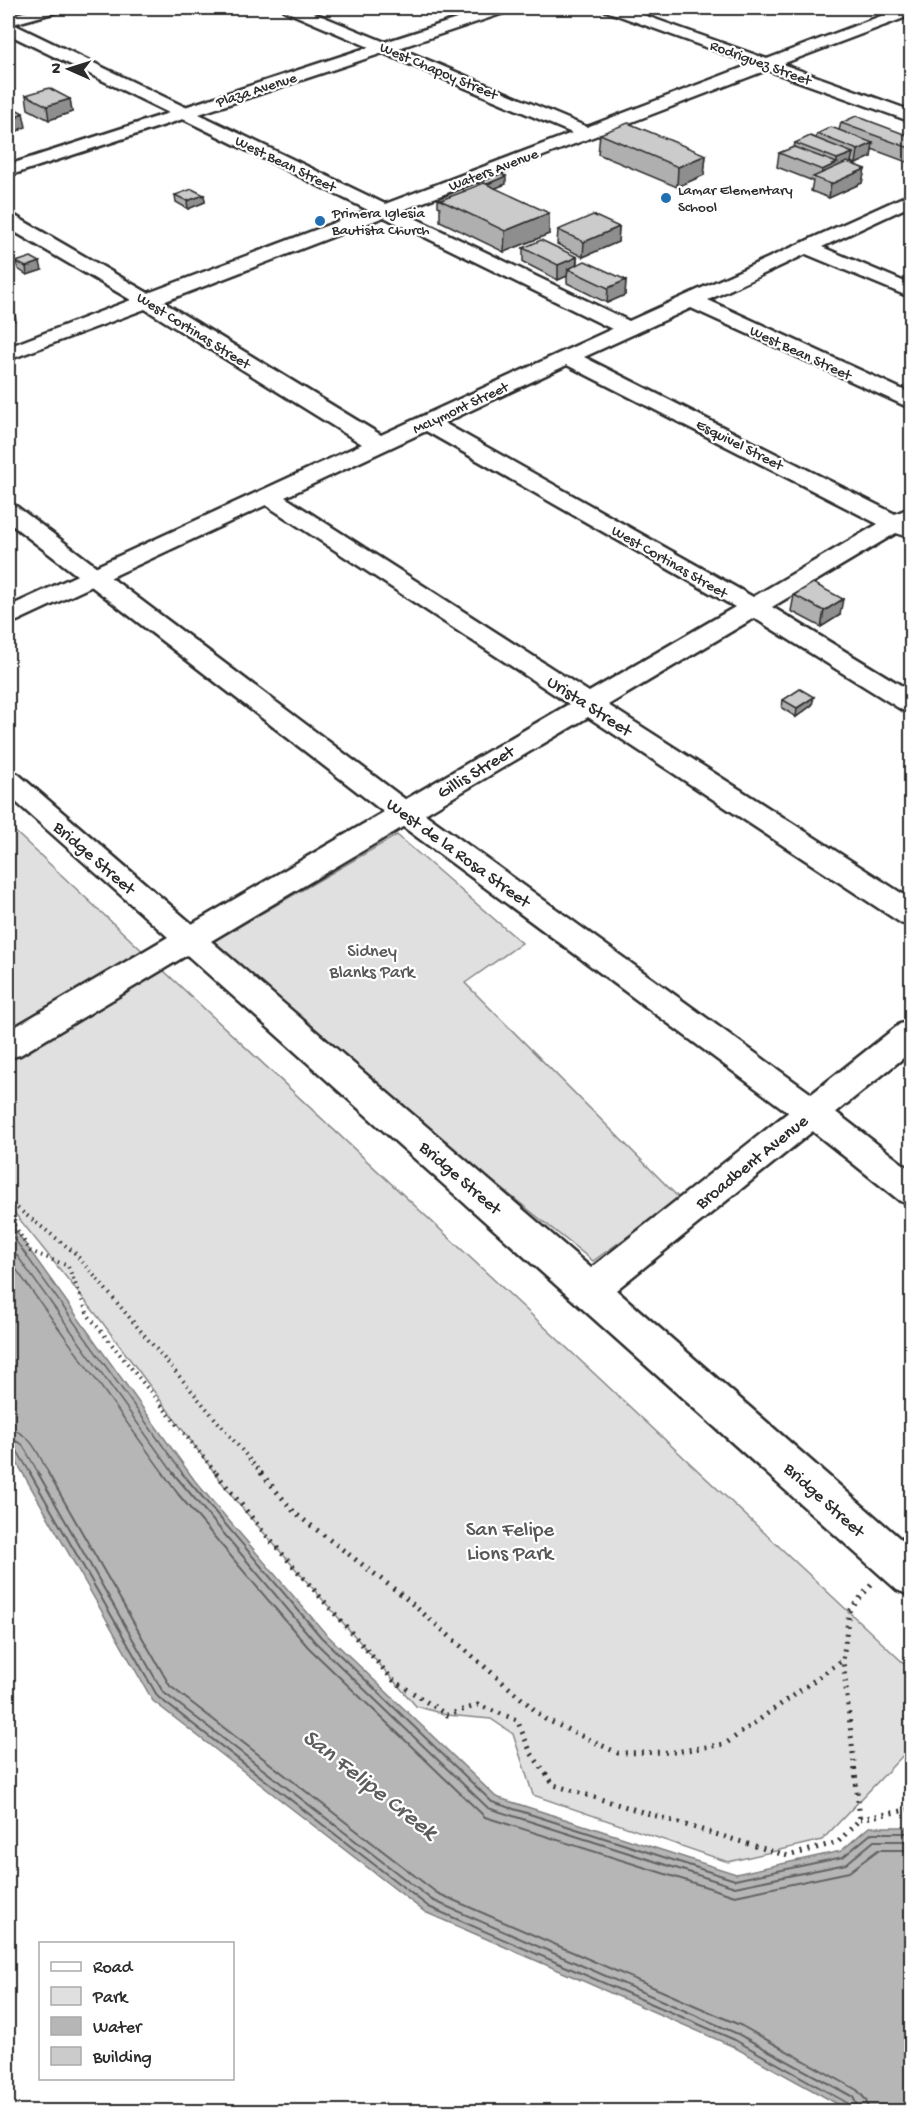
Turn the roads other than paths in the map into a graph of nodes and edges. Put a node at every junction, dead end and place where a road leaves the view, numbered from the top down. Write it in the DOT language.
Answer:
graph roads {
  1 [pos="55,8"];
  2 [pos="290,8"];
  3 [pos="505,8"];
  4 [pos="611,8"];
  5 [pos="912,9"];
  6 [pos="8,21"];
  7 [pos="8,28"];
  8 [pos="361,37"];
  9 [pos="383,39"];
  10 [pos="338,44"];
  11 [pos="767,64"];
  12 [pos="160,102"];
  13 [pos="182,104"];
  14 [pos="138,109"];
  15 [pos="912,117"];
  16 [pos="587,133"];
  17 [pos="8,171"];
  18 [pos="912,198"];
  19 [pos="384,210"];
  20 [pos="8,220"];
  21 [pos="806,247"];
  22 [pos="912,292"];
  23 [pos="691,300"];
  24 [pos="147,301"];
  25 [pos="629,329"];
  26 [pos="8,354"];
  27 [pos="567,357"];
  28 [pos="912,403"];
  29 [pos="427,422"];
  30 [pos="379,444"];
  31 [pos="268,496"];
  32 [pos="8,511"];
  33 [pos="906,523"];
  34 [pos="94,576"];
  35 [pos="753,607"];
  36 [pos="8,616"];
  37 [pos="588,704"];
  38 [pos="912,704"];
  39 [pos="8,780"];
  40 [pos="404,813"];
  41 [pos="912,915"];
  42 [pos="189,939"];
  43 [pos="912,1033"];
  44 [pos="8,1046"];
  45 [pos="812,1112"];
  46 [pos="912,1191"];
  47 [pos="590,1290"];
  48 [pos="902,1567"];
  1 -- 6 [label="street"];
  2 -- 8 [label="street, West Chapoy Street"];
  3 -- 9 [label="street, Plaza Avenue"];
  4 -- 11 [label="street, Rodriguez Street"];
  5 -- 11 [label="street, Waters Avenue"];
  7 -- 12 [label="street, West Bean Street"];
  8 -- 9 [label="street, Plaza Avenue"];
  8 -- 10 [label="street, Plaza Avenue"];
  9 -- 13 [label="street, Plaza Avenue"];
  9 -- 16 [label="street, West Chapoy Street"];
  11 -- 15 [label="street, Rodriguez Street"];
  11 -- 16 [label="street, Waters Avenue"];
  12 -- 13 [label="street, West Bean Street"];
  12 -- 14 [label="street"];
  13 -- 17 [label="street, Plaza Avenue"];
  13 -- 19 [label="street, West Bean Street"];
  16 -- 19 [label="street, Waters Avenue"];
  18 -- 21 [label="street, McLymont Street"];
  19 -- 24 [label="street, Waters Avenue"];
  19 -- 25 [label="street, West Bean Street"];
  20 -- 24 [label="street, West Cortinas Street"];
  21 -- 22 [label="street"];
  21 -- 23 [label="street, McLymont Street"];
  23 -- 25 [label="street, McLymont Street"];
  23 -- 28 [label="street, West Bean Street"];
  24 -- 26 [label="street, Waters Avenue"];
  24 -- 30 [label="street, West Cortinas Street"];
  25 -- 27 [label="street, McLymont Street"];
  27 -- 29 [label="street, McLymont Street"];
  27 -- 33 [label="street, Esquivel Street"];
  29 -- 30 [label="street, McLymont Street"];
  29 -- 35 [label="street, West Cortinas Street"];
  30 -- 31 [label="street, McLymont Street"];
  31 -- 34 [label="street, McLymont Street"];
  31 -- 37 [label="street, Urista Street"];
  32 -- 34 [label="street, West de la Rosa Street"];
  33 -- 35 [label="street, Gillis Street"];
  34 -- 36 [label="street, McLymont Street"];
  34 -- 40 [label="street, West de la Rosa Street"];
  35 -- 37 [label="street, Gillis Street"];
  35 -- 38 [label="street, West Cortinas Street"];
  37 -- 40 [label="street, Gillis Street"];
  37 -- 41 [label="street, Urista Street"];
  39 -- 42 [label="street, Bridge Street"];
  40 -- 42 [label="street, Gillis Street"];
  40 -- 45 [label="street, West de la Rosa Street"];
  42 -- 44 [label="street, Gillis Street"];
  42 -- 47 [label="street, Bridge Street"];
  43 -- 45 [label="street, Broadbent Avenue"];
  45 -- 46 [label="street, West de la Rosa Street"];
  45 -- 47 [label="street, Broadbent Avenue"];
  47 -- 48 [label="street, Bridge Street"];
}
